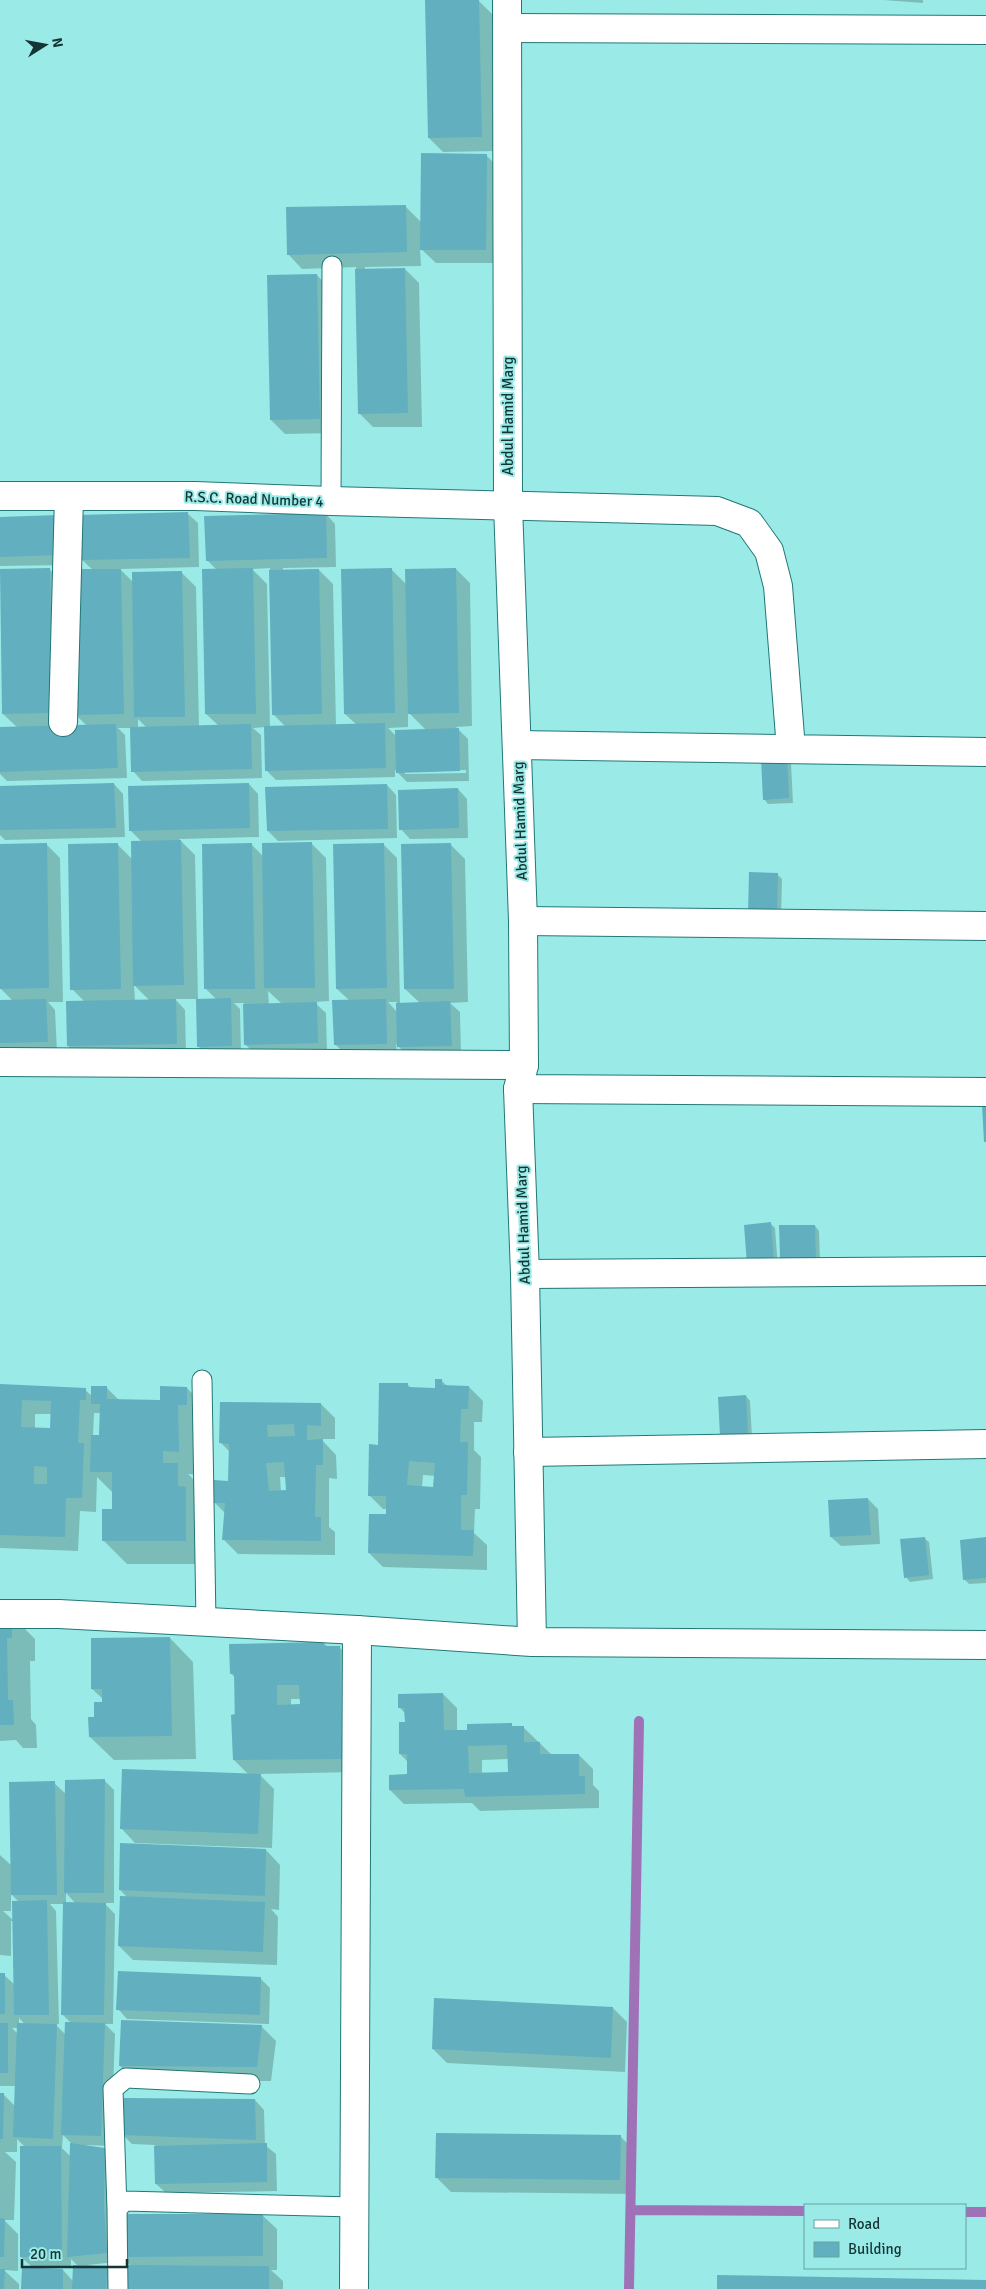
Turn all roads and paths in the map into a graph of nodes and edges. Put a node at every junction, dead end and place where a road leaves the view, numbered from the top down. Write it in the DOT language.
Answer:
graph roads {
  1 [pos="507,0"];
  2 [pos="508,28"];
  3 [pos="986,30"];
  4 [pos="332,266"];
  5 [pos="0,496"];
  6 [pos="69,496"];
  7 [pos="331,502"];
  8 [pos="508,505"];
  9 [pos="63,722"];
  10 [pos="517,745"];
  11 [pos="791,749"];
  12 [pos="986,752"];
  13 [pos="523,921"];
  14 [pos="986,926"];
  15 [pos="0,1062"];
  16 [pos="521,1077"];
  17 [pos="986,1092"];
  18 [pos="986,1271"];
  19 [pos="525,1274"];
  20 [pos="202,1380"];
  21 [pos="986,1444"];
  22 [pos="528,1452"];
  23 [pos="0,1614"];
  24 [pos="206,1622"];
  25 [pos="357,1630"];
  26 [pos="532,1642"];
  27 [pos="986,1645"];
  28 [pos="250,2084"];
  29 [pos="354,2207"];
  30 [pos="117,2209"];
  31 [pos="118,2289"];
  32 [pos="354,2289"];
  1 -- 2 [label="street, Abdul Hamid Marg"];
  2 -- 3 [label="street"];
  2 -- 8 [label="street, Abdul Hamid Marg"];
  4 -- 7 [label="lane"];
  5 -- 6 [label="street, R.S.C. Road Number 4"];
  6 -- 7 [label="street, R.S.C. Road Number 4"];
  6 -- 9 [label="street"];
  7 -- 8 [label="street, R.S.C. Road Number 4"];
  8 -- 10 [label="street, Abdul Hamid Marg"];
  8 -- 11 [label="street, R.S.C. Road Number 4"];
  10 -- 11 [label="street"];
  10 -- 13 [label="street, Abdul Hamid Marg"];
  11 -- 12 [label="street"];
  13 -- 14 [label="street"];
  13 -- 16 [label="street, Abdul Hamid Marg"];
  15 -- 16 [label="street"];
  16 -- 17 [label="street"];
  16 -- 19 [label="street, Abdul Hamid Marg"];
  18 -- 19 [label="street"];
  19 -- 22 [label="street, Abdul Hamid Marg"];
  20 -- 24 [label="lane"];
  21 -- 22 [label="street"];
  22 -- 26 [label="street, Abdul Hamid Marg"];
  23 -- 24 [label="street"];
  24 -- 25 [label="street"];
  25 -- 26 [label="street"];
  25 -- 29 [label="street"];
  26 -- 27 [label="street"];
  28 -- 30 [label="lane"];
  29 -- 30 [label="lane"];
  29 -- 32 [label="street"];
  30 -- 31 [label="lane"];
}
